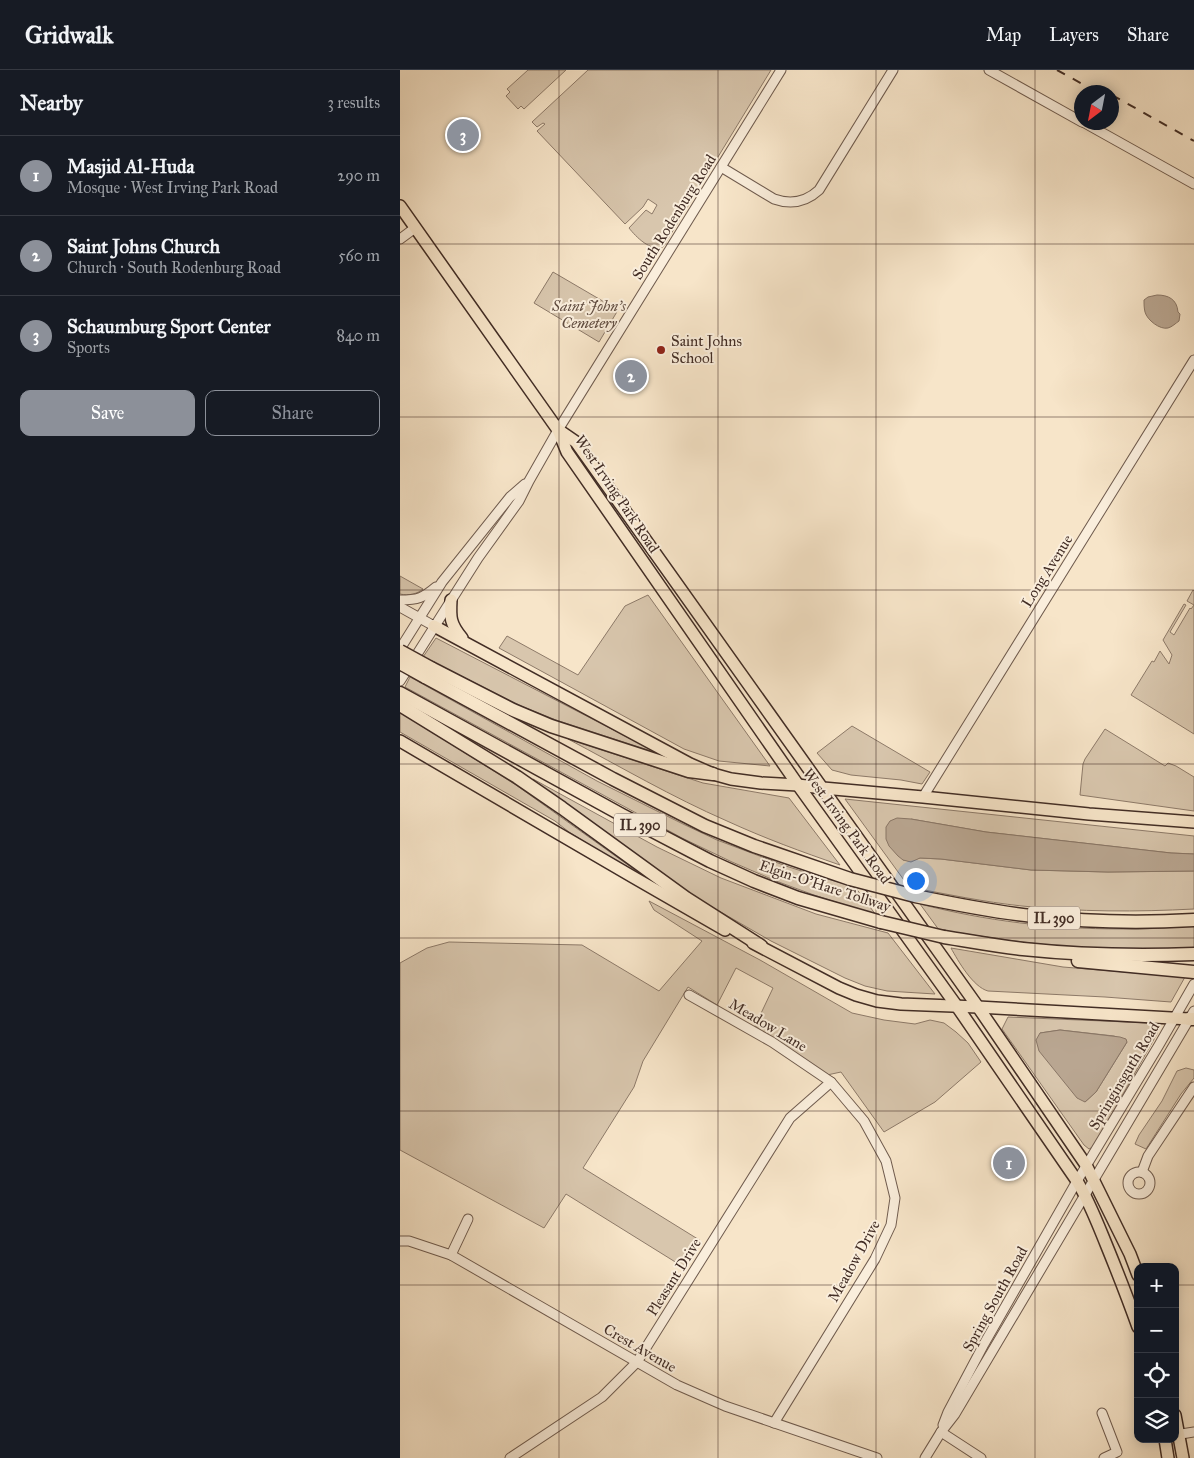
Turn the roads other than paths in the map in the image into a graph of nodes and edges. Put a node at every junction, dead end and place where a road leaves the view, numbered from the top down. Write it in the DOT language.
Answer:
graph roads {
  1 [pos="781,70"];
  2 [pos="893,70"];
  3 [pos="989,70"];
  4 [pos="1074,118"];
  5 [pos="1096,130"];
  6 [pos="721,167"];
  7 [pos="1194,184"];
  8 [pos="400,206"];
  9 [pos="415,228"];
  10 [pos="400,239"];
  11 [pos="1194,360"];
  12 [pos="558,430"];
  13 [pos="529,481"];
  14 [pos="442,582"];
  15 [pos="400,600"];
  16 [pos="451,600"];
  17 [pos="400,607"];
  18 [pos="419,617"];
  19 [pos="434,626"];
  20 [pos="469,644"];
  21 [pos="400,650"];
  22 [pos="400,663"];
  23 [pos="428,672"];
  24 [pos="400,681"];
  25 [pos="400,693"];
  26 [pos="406,704"];
  27 [pos="400,741"];
  28 [pos="713,774"];
  29 [pos="798,785"];
  30 [pos="823,788"];
  31 [pos="923,797"];
  32 [pos="1194,822"];
  33 [pos="1194,918"];
  34 [pos="761,946"];
  35 [pos="1022,949"];
  36 [pos="1194,954"];
  37 [pos="1192,972"];
  38 [pos="1194,984"];
  39 [pos="689,995"];
  40 [pos="956,1006"];
  41 [pos="978,1006"];
  42 [pos="1192,1016"];
  43 [pos="1175,1018"];
  44 [pos="831,1082"];
  45 [pos="1194,1087"];
  46 [pos="1086,1165"];
  47 [pos="1142,1172"];
  48 [pos="1094,1179"];
  49 [pos="1077,1181"];
  50 [pos="1085,1194"];
  51 [pos="468,1219"];
  52 [pos="400,1241"];
  53 [pos="450,1255"];
  54 [pos="1134,1264"];
  55 [pos="1134,1316"];
  56 [pos="637,1362"];
  57 [pos="1102,1413"];
  58 [pos="774,1423"];
  59 [pos="941,1432"];
  60 [pos="1194,1432"];
  61 [pos="1179,1434"];
  62 [pos="1179,1442"];
  63 [pos="1165,1443"];
  64 [pos="522,1455"];
  65 [pos="510,1458"];
  66 [pos="877,1458"];
  67 [pos="925,1458"];
  68 [pos="980,1458"];
  69 [pos="1104,1458"];
  70 [pos="1168,1458"];
  71 [pos="1183,1458"];
  1 -- 6 [label="street, South Rodenburg Road"];
  2 -- 6 [label="street"];
  3 -- 4 [label="street"];
  5 -- 7 [label="street"];
  6 -- 12 [label="street, South Rodenburg Road"];
  8 -- 9 [label="main road, West Irving Park Road"];
  9 -- 10 [label="street"];
  9 -- 12 [label="main road, West Irving Park Road"];
  11 -- 31 [label="street, Long Avenue"];
  12 -- 13 [label="street, South Rodenburg Road"];
  12 -- 29 [label="main road, West Irving Park Road"];
  12 -- 30 [label="main road, West Irving Park Road"];
  13 -- 14 [label="street, South Rodenburg Road"];
  13 -- 16 [label="street, South Rodenburg Road"];
  14 -- 15 [label="street"];
  14 -- 18 [label="street, South Rodenburg Road"];
  16 -- 19 [label="street, South Rodenburg Road"];
  16 -- 20 [label="main road"];
  17 -- 18 [label="street"];
  18 -- 19 [label="street"];
  18 -- 21 [label="street, South Rodenburg Road"];
  19 -- 20 [label="main road"];
  19 -- 24 [label="street, South Rodenburg Road"];
  20 -- 28 [label="main road"];
  21 -- 23 [label="highway, bridge"];
  22 -- 23 [label="highway, Elgin-O'Hare Tollway / IL 390, bridge"];
  23 -- 28 [label="highway"];
  23 -- 33 [label="highway, Elgin-O'Hare Tollway / IL 390, bridge"];
  25 -- 26 [label="highway, Elgin-O'Hare Tollway / IL 390"];
  26 -- 34 [label="highway"];
  26 -- 35 [label="highway, Elgin-O'Hare Tollway / IL 390, bridge"];
  27 -- 34 [label="main road"];
  28 -- 29 [label="main road"];
  29 -- 30 [label="main road"];
  29 -- 40 [label="main road, West Irving Park Road"];
  30 -- 31 [label="main road"];
  30 -- 41 [label="main road, West Irving Park Road"];
  31 -- 32 [label="main road"];
  34 -- 40 [label="main road"];
  35 -- 36 [label="highway, Elgin-O'Hare Tollway / IL 390"];
  35 -- 37 [label="highway"];
  38 -- 43 [label="street, Springinsguth Road"];
  39 -- 44 [label="street, Meadow Lane"];
  40 -- 41 [label="main road"];
  40 -- 49 [label="main road, West Irving Park Road"];
  41 -- 43 [label="main road"];
  41 -- 46 [label="main road, West Irving Park Road"];
  42 -- 43 [label="main road"];
  42 -- 48 [label="street, Springinsguth Road"];
  43 -- 46 [label="street, Springinsguth Road"];
  44 -- 56 [label="street, Pleasant Drive"];
  44 -- 58 [label="street, Meadow Drive"];
  45 -- 47 [label="street"];
  46 -- 48 [label="main road, West Irving Park Road"];
  46 -- 49 [label="street, Springinsguth Road"];
  48 -- 50 [label="street, Springinsguth Road"];
  48 -- 54 [label="main road, West Irving Park Road"];
  49 -- 50 [label="main road, West Irving Park Road"];
  49 -- 59 [label="street, Spring South Road"];
  50 -- 55 [label="main road, West Irving Park Road"];
  50 -- 59 [label="street, Spring South Road"];
  51 -- 53 [label="street"];
  52 -- 53 [label="street, Crest Avenue"];
  53 -- 56 [label="street, Crest Avenue"];
  56 -- 58 [label="street, Crest Avenue"];
  56 -- 64 [label="street, Pleasant Drive"];
  57 -- 69 [label="street"];
  58 -- 66 [label="street, Crest Avenue"];
  59 -- 67 [label="street, Spring South Road"];
  59 -- 68 [label="street"];
  60 -- 61 [label="street"];
  62 -- 71 [label="main road"];
  63 -- 70 [label="main road"];
  64 -- 65 [label="street, Pleasant Drive"];
}
